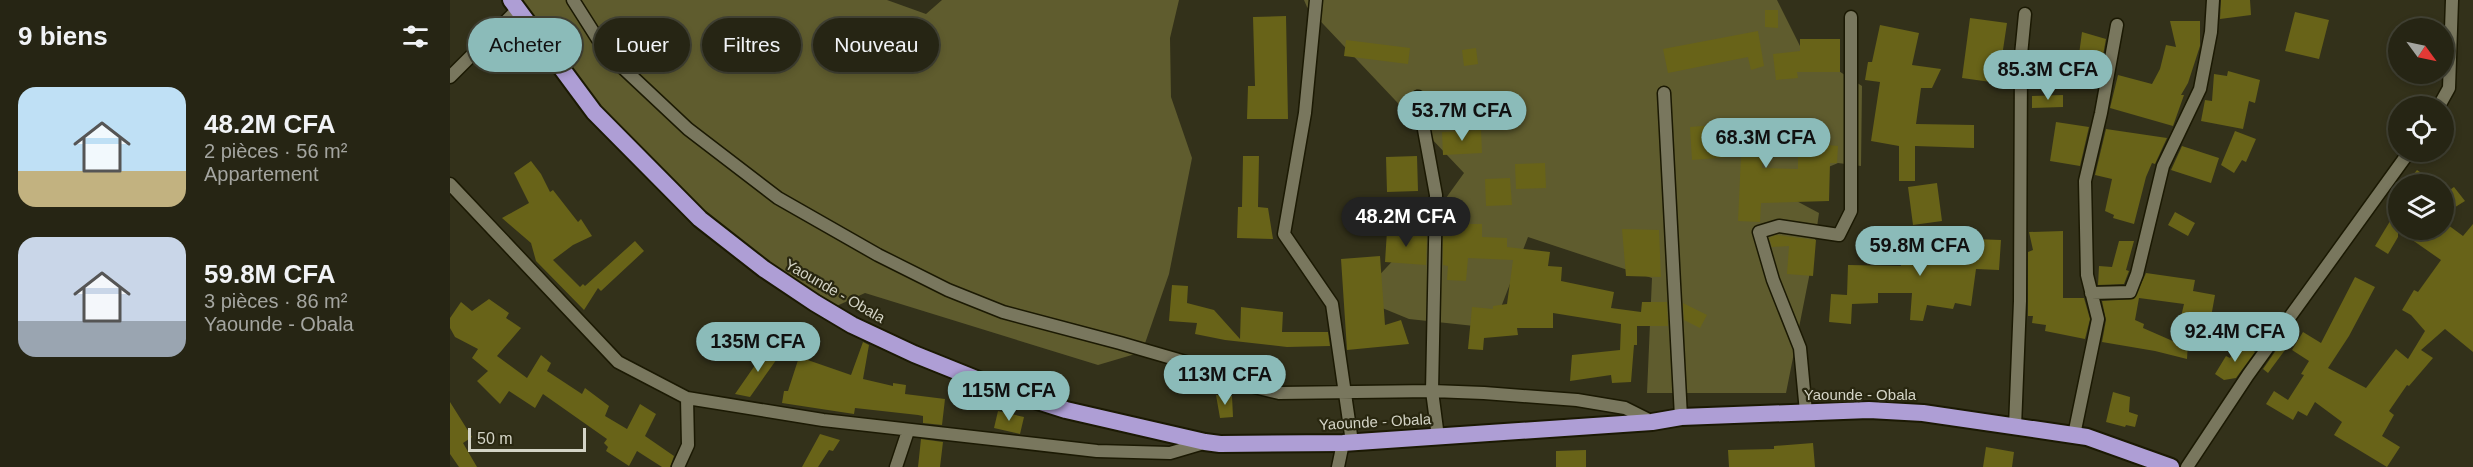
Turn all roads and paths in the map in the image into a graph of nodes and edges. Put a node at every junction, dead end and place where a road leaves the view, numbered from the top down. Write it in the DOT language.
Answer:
graph roads {
  1 [pos="573,0"];
  2 [pos="1316,0"];
  3 [pos="2213,0"];
  4 [pos="2452,0"];
  5 [pos="514,5"];
  6 [pos="2025,14"];
  7 [pos="1851,18"];
  8 [pos="2117,25"];
  9 [pos="450,77"];
  10 [pos="1664,93"];
  11 [pos="2445,96"];
  12 [pos="1418,97"];
  13 [pos="2402,162"];
  14 [pos="450,184"];
  15 [pos="2091,293"];
  16 [pos="1432,391"];
  17 [pos="1345,393"];
  18 [pos="687,398"];
  19 [pos="1806,412"];
  20 [pos="1681,417"];
  21 [pos="1652,422"];
  22 [pos="2015,427"];
  23 [pos="908,431"];
  24 [pos="2074,435"];
  25 [pos="1438,437"];
  26 [pos="1205,442"];
  27 [pos="1347,443"];
  28 [pos="678,467"];
  29 [pos="896,467"];
  30 [pos="1338,467"];
  31 [pos="2171,467"];
  32 [pos="2187,467"];
  1 -- 17 [label="street"];
  2 -- 17 [label="street"];
  3 -- 15 [label="street"];
  4 -- 11 [label="street"];
  5 -- 9 [label="street"];
  5 -- 26 [label="highway, Yaounde - Obala"];
  6 -- 22 [label="street"];
  7 -- 19 [label="street"];
  8 -- 15 [label="street"];
  10 -- 20 [label="street"];
  12 -- 16 [label="street"];
  13 -- 32 [label="street"];
  14 -- 18 [label="street"];
  15 -- 24 [label="street"];
  16 -- 17 [label="street"];
  16 -- 21 [label="street"];
  16 -- 25 [label="street"];
  17 -- 27 [label="street"];
  18 -- 23 [label="street"];
  18 -- 28 [label="street"];
  19 -- 20 [label="highway, Yaounde - Obala"];
  19 -- 22 [label="highway, Yaounde - Obala"];
  20 -- 21 [label="highway, Yaounde - Obala"];
  21 -- 25 [label="highway, Yaounde - Obala"];
  22 -- 24 [label="highway, Yaounde - Obala"];
  23 -- 26 [label="street"];
  23 -- 29 [label="street"];
  24 -- 31 [label="highway, Yaounde - Obala"];
  25 -- 27 [label="highway, Yaounde - Obala"];
  26 -- 27 [label="highway, Yaounde - Obala"];
  27 -- 30 [label="street"];
}
